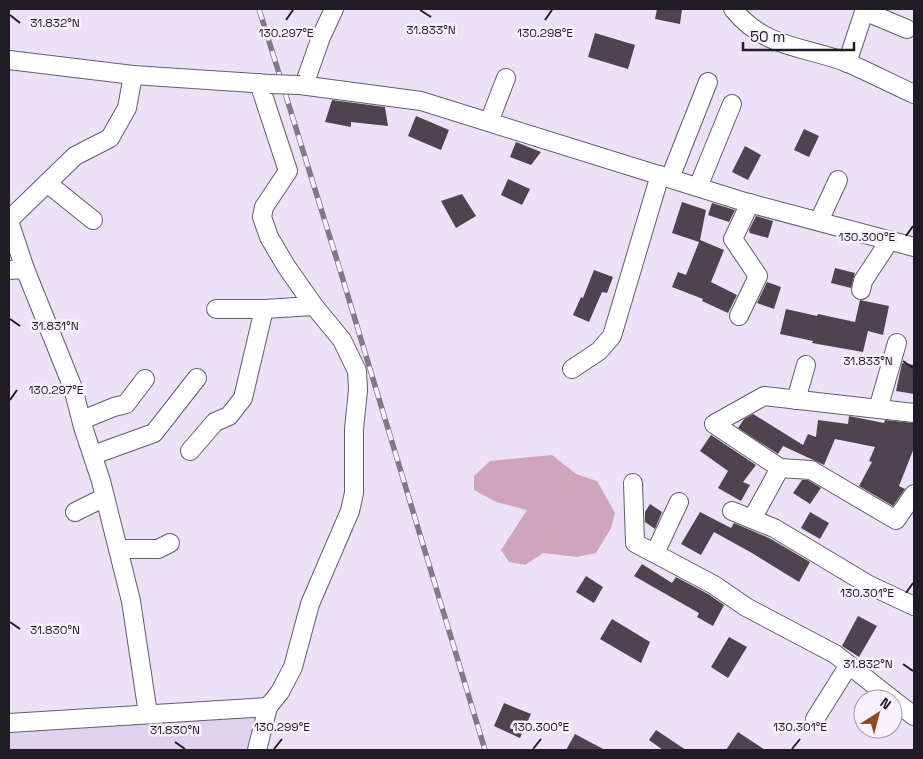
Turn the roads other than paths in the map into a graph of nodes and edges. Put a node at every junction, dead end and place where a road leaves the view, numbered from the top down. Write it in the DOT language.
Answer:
graph roads {
  1 [pos="334,9"];
  2 [pos="733,9"];
  3 [pos="864,10"];
  4 [pos="907,29"];
  5 [pos="9,60"];
  6 [pos="847,63"];
  7 [pos="133,75"];
  8 [pos="506,78"];
  9 [pos="708,82"];
  10 [pos="264,84"];
  11 [pos="302,85"];
  12 [pos="914,94"];
  13 [pos="732,104"];
  14 [pos="489,122"];
  15 [pos="665,177"];
  16 [pos="838,180"];
  17 [pos="47,183"];
  18 [pos="698,187"];
  19 [pos="750,203"];
  20 [pos="93,220"];
  21 [pos="9,221"];
  22 [pos="819,221"];
  23 [pos="890,240"];
  24 [pos="914,247"];
  25 [pos="17,270"];
  26 [pos="754,270"];
  27 [pos="771,276"];
  28 [pos="861,290"];
  29 [pos="314,306"];
  30 [pos="216,309"];
  31 [pos="264,309"];
  32 [pos="739,316"];
  33 [pos="897,343"];
  34 [pos="806,365"];
  35 [pos="572,369"];
  36 [pos="197,378"];
  37 [pos="145,379"];
  38 [pos="796,400"];
  39 [pos="878,409"];
  40 [pos="914,413"];
  41 [pos="82,420"];
  42 [pos="190,451"];
  43 [pos="92,455"];
  44 [pos="780,468"];
  45 [pos="634,483"];
  46 [pos="914,494"];
  47 [pos="105,497"];
  48 [pos="679,502"];
  49 [pos="732,511"];
  50 [pos="75,512"];
  51 [pos="752,519"];
  52 [pos="170,543"];
  53 [pos="118,549"];
  54 [pos="655,553"];
  55 [pos="914,606"];
  56 [pos="849,665"];
  57 [pos="880,689"];
  58 [pos="268,707"];
  59 [pos="903,707"];
  60 [pos="148,714"];
  61 [pos="914,716"];
  62 [pos="815,719"];
  63 [pos="9,723"];
  64 [pos="257,750"];
  1 -- 11 [label="street"];
  2 -- 6 [label="street"];
  3 -- 4 [label="street"];
  3 -- 6 [label="street"];
  5 -- 7 [label="street"];
  6 -- 12 [label="street"];
  7 -- 10 [label="street"];
  7 -- 17 [label="street"];
  8 -- 14 [label="street"];
  9 -- 15 [label="street"];
  10 -- 11 [label="street, bridge"];
  10 -- 29 [label="street"];
  11 -- 14 [label="street"];
  13 -- 18 [label="street"];
  14 -- 15 [label="street"];
  15 -- 18 [label="street"];
  15 -- 35 [label="street"];
  16 -- 22 [label="street"];
  17 -- 20 [label="street"];
  17 -- 21 [label="street"];
  18 -- 19 [label="street"];
  19 -- 22 [label="street"];
  19 -- 26 [label="street"];
  21 -- 25 [label="street"];
  22 -- 23 [label="street"];
  23 -- 24 [label="street"];
  23 -- 28 [label="street"];
  25 -- 41 [label="street"];
  26 -- 27 [label="street"];
  26 -- 32 [label="street"];
  29 -- 31 [label="street"];
  29 -- 58 [label="street"];
  30 -- 31 [label="street"];
  31 -- 42 [label="street"];
  33 -- 39 [label="street"];
  34 -- 38 [label="street"];
  36 -- 43 [label="street"];
  37 -- 41 [label="street"];
  38 -- 39 [label="street"];
  38 -- 44 [label="street"];
  39 -- 40 [label="street"];
  41 -- 43 [label="street"];
  43 -- 47 [label="street"];
  44 -- 46 [label="street"];
  44 -- 51 [label="street"];
  45 -- 54 [label="street"];
  47 -- 50 [label="street"];
  47 -- 53 [label="street"];
  48 -- 54 [label="street"];
  49 -- 51 [label="street"];
  51 -- 55 [label="street"];
  52 -- 53 [label="street"];
  53 -- 60 [label="street"];
  54 -- 56 [label="street"];
  56 -- 57 [label="street"];
  56 -- 62 [label="street"];
  58 -- 60 [label="street"];
  58 -- 64 [label="street"];
  59 -- 61 [label="street"];
  60 -- 63 [label="street"];
}
